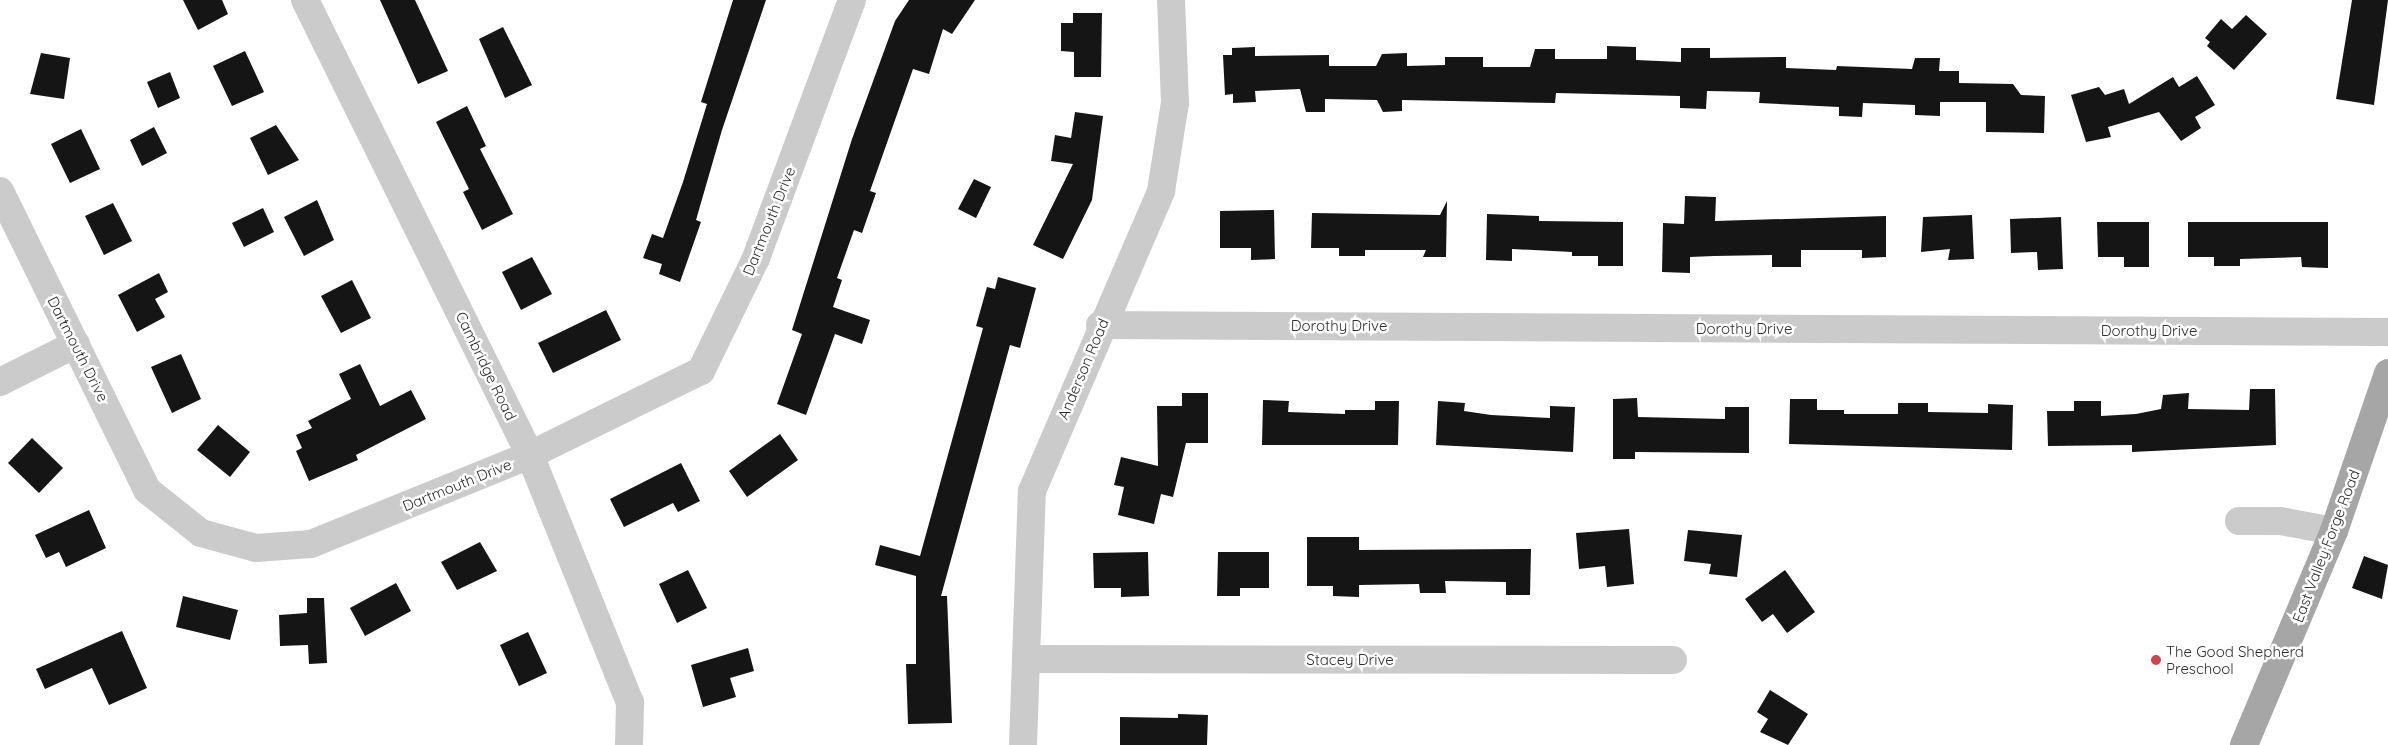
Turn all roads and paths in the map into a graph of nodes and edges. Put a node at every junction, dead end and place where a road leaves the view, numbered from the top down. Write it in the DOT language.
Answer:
graph roads {
  1 [pos="305,0"];
  2 [pos="852,0"];
  3 [pos="1172,0"];
  4 [pos="0,191"];
  5 [pos="1100,325"];
  6 [pos="2388,332"];
  7 [pos="76,344"];
  8 [pos="2388,373"];
  9 [pos="0,382"];
  10 [pos="530,455"];
  11 [pos="2239,521"];
  12 [pos="2334,531"];
  13 [pos="1026,659"];
  14 [pos="1673,660"];
  15 [pos="628,745"];
  16 [pos="1023,745"];
  17 [pos="2244,745"];
  1 -- 10 [label="street, Cambridge Road"];
  2 -- 10 [label="street, Dartmouth Drive"];
  3 -- 5 [label="street, Anderson Road"];
  4 -- 7 [label="street, Dartmouth Drive"];
  5 -- 6 [label="street, Dorothy Drive"];
  5 -- 13 [label="street, Anderson Road"];
  7 -- 9 [label="street"];
  7 -- 10 [label="street, Dartmouth Drive"];
  8 -- 12 [label="main road, East Valley Forge Road"];
  10 -- 15 [label="street, Cambridge Road"];
  11 -- 12 [label="street"];
  12 -- 17 [label="main road, East Valley Forge Road"];
  13 -- 14 [label="street, Stacey Drive"];
  13 -- 16 [label="street, Anderson Road"];
}
